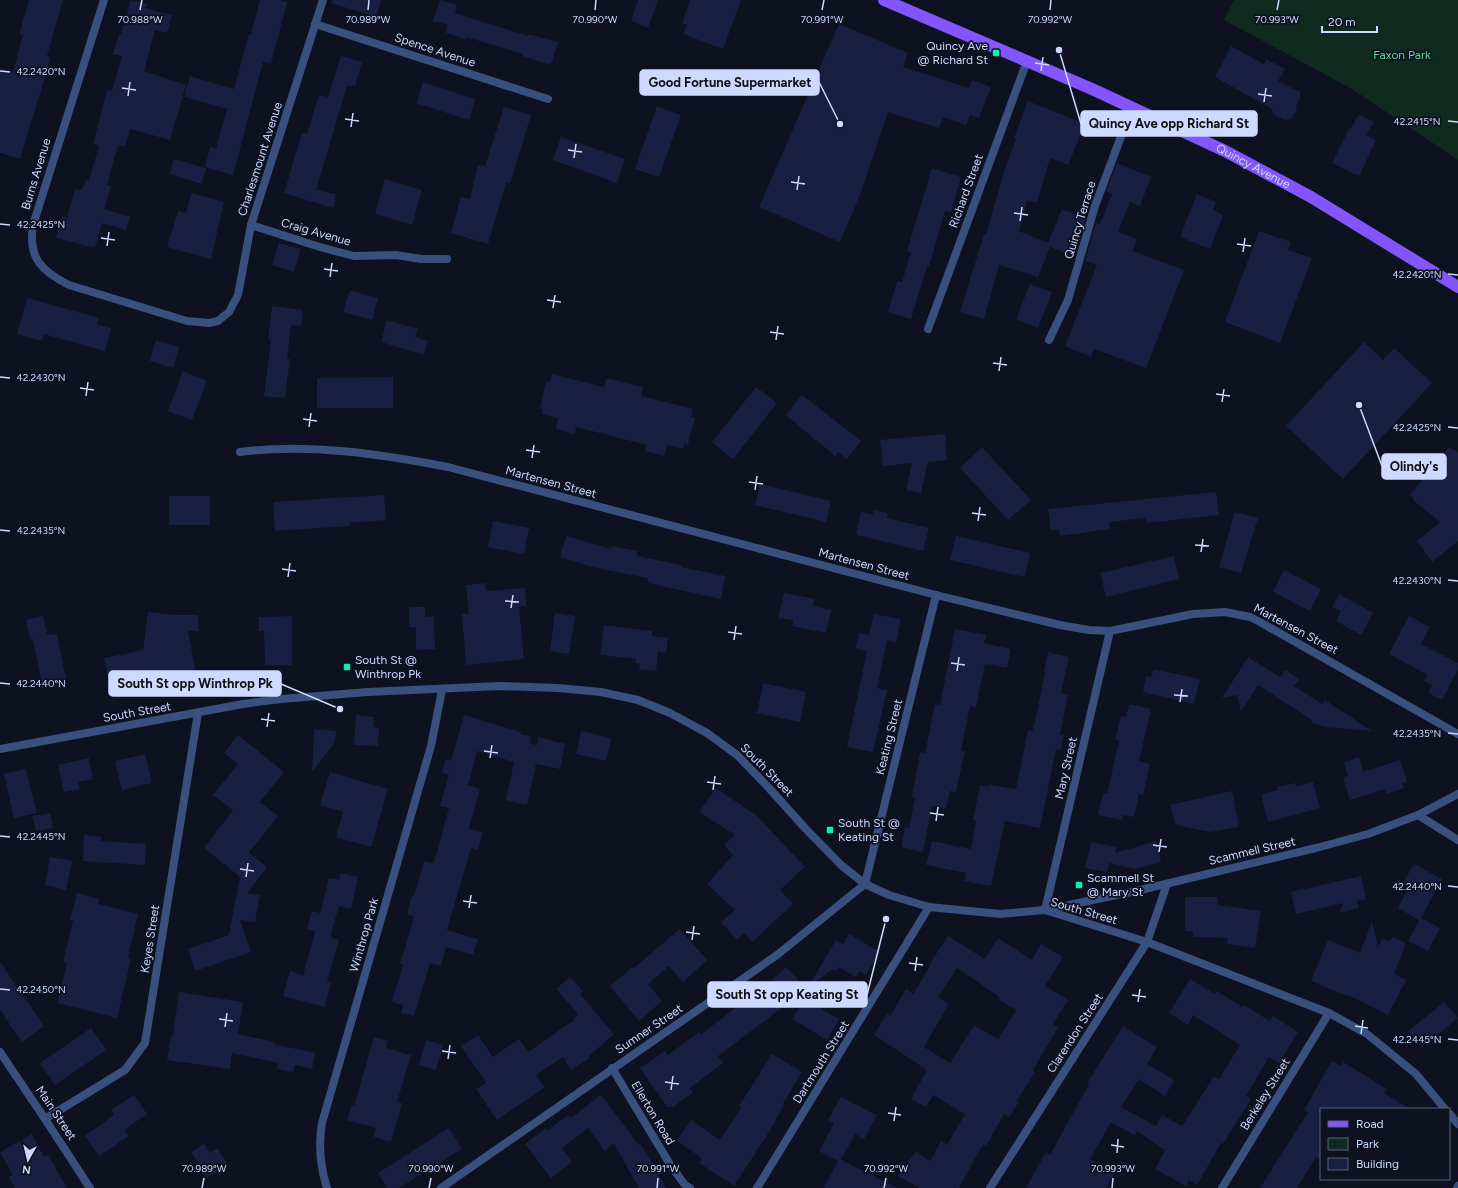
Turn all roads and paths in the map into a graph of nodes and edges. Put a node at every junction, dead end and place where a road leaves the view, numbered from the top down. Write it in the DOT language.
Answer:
graph roads {
  1 [pos="104,0"];
  2 [pos="323,0"];
  3 [pos="884,0"];
  4 [pos="315,24"];
  5 [pos="1027,61"];
  6 [pos="548,99"];
  7 [pos="1132,107"];
  8 [pos="251,225"];
  9 [pos="447,259"];
  10 [pos="1458,287"];
  11 [pos="218,321"];
  12 [pos="928,329"];
  13 [pos="1049,340"];
  14 [pos="240,452"];
  15 [pos="936,595"];
  16 [pos="1110,631"];
  17 [pos="442,690"];
  18 [pos="198,713"];
  19 [pos="1458,734"];
  20 [pos="0,749"];
  21 [pos="1458,794"];
  22 [pos="1418,815"];
  23 [pos="1458,840"];
  24 [pos="865,884"];
  25 [pos="1167,884"];
  26 [pos="929,907"];
  27 [pos="1045,910"];
  28 [pos="1147,942"];
  29 [pos="1329,1013"];
  30 [pos="0,1052"];
  31 [pos="612,1068"];
  32 [pos="1444,1108"];
  33 [pos="1450,1114"];
  34 [pos="46,1119"];
  35 [pos="1458,1124"];
  36 [pos="90,1188"];
  37 [pos="327,1188"];
  38 [pos="442,1188"];
  39 [pos="690,1188"];
  40 [pos="757,1188"];
  41 [pos="990,1188"];
  42 [pos="1222,1188"];
  1 -- 11 [label="street, Burns Avenue"];
  2 -- 4 [label="street, Charlesmount Avenue"];
  3 -- 5 [label="main road, Quincy Avenue"];
  4 -- 6 [label="street, Spence Avenue"];
  4 -- 8 [label="street, Charlesmount Avenue"];
  5 -- 7 [label="main road, Quincy Avenue"];
  5 -- 12 [label="street, Richard Street"];
  7 -- 10 [label="main road, Quincy Avenue"];
  7 -- 13 [label="street, Quincy Terrace"];
  8 -- 9 [label="street, Craig Avenue"];
  8 -- 11 [label="street, Charlesmount Avenue"];
  14 -- 15 [label="street, Martensen Street"];
  15 -- 16 [label="street, Martensen Street"];
  15 -- 24 [label="street, Keating Street"];
  16 -- 19 [label="street, Martensen Street"];
  16 -- 27 [label="street, Mary Street"];
  17 -- 18 [label="street, South Street"];
  17 -- 24 [label="street, South Street"];
  17 -- 37 [label="street, Winthrop Park"];
  18 -- 20 [label="street, South Street"];
  18 -- 34 [label="street, Keyes Street"];
  21 -- 22 [label="street, Scammell Street"];
  22 -- 23 [label="street"];
  22 -- 25 [label="street, Scammell Street"];
  24 -- 26 [label="street, South Street"];
  24 -- 31 [label="street, Sumner Street"];
  25 -- 27 [label="street, Scammell Street"];
  25 -- 28 [label="street, Clarendon Street"];
  26 -- 27 [label="street, South Street"];
  26 -- 40 [label="street, Dartmouth Street"];
  27 -- 28 [label="street, South Street"];
  28 -- 29 [label="street, South Street"];
  28 -- 41 [label="street, Clarendon Street"];
  29 -- 32 [label="street, South Street"];
  29 -- 42 [label="street, Berkeley Street"];
  30 -- 34 [label="street, Main Street"];
  31 -- 38 [label="street, Sumner Street"];
  31 -- 39 [label="street, Ellerton Road"];
  33 -- 35 [label="street"];
  34 -- 36 [label="street, Main Street"];
}
